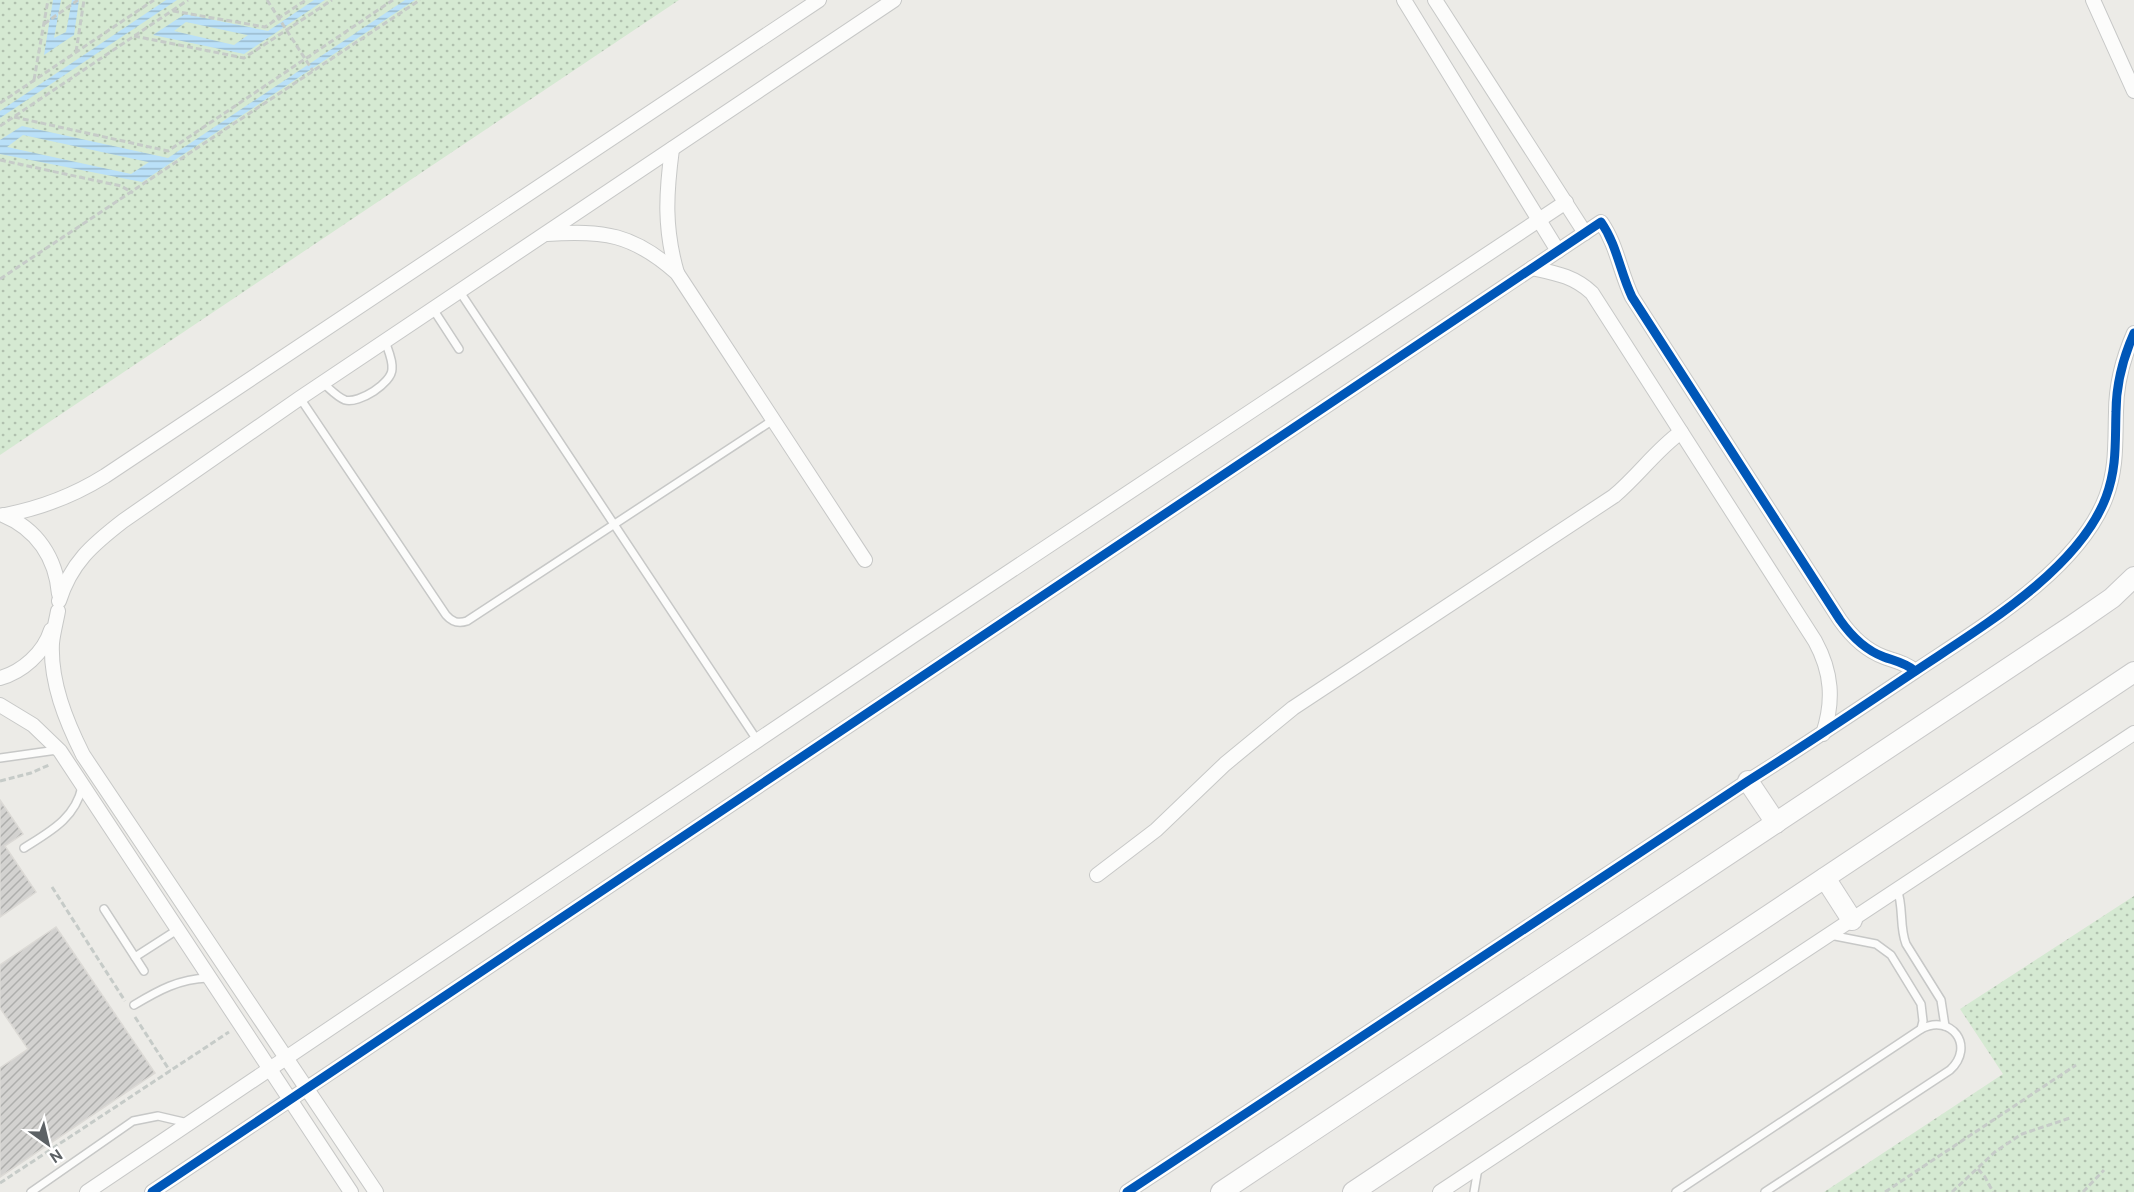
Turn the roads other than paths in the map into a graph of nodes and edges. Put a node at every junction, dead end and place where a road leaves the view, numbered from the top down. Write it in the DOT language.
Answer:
graph roads {
  1 [pos="819,0"];
  2 [pos="894,0"];
  3 [pos="1404,0"];
  4 [pos="1435,0"];
  5 [pos="2093,0"];
  6 [pos="2134,92"];
  7 [pos="672,149"];
  8 [pos="1566,202"];
  9 [pos="1538,221"];
  10 [pos="1585,233"];
  11 [pos="545,234"];
  12 [pos="1558,251"];
  13 [pos="1532,268"];
  14 [pos="676,273"];
  15 [pos="460,292"];
  16 [pos="433,309"];
  17 [pos="2134,333"];
  18 [pos="385,341"];
  19 [pos="459,349"];
  20 [pos="323,383"];
  21 [pos="300,398"];
  22 [pos="773,420"];
  23 [pos="1681,432"];
  24 [pos="2,514"];
  25 [pos="614,525"];
  26 [pos="865,560"];
  27 [pos="2134,577"];
  28 [pos="59,606"];
  29 [pos="1915,671"];
  30 [pos="2134,672"];
  31 [pos="0,678"];
  32 [pos="0,705"];
  33 [pos="2134,733"];
  34 [pos="1823,734"];
  35 [pos="757,740"];
  36 [pos="62,754"];
  37 [pos="0,758"];
  38 [pos="1748,782"];
  39 [pos="82,785"];
  40 [pos="1776,823"];
  41 [pos="24,848"];
  42 [pos="1097,875"];
  43 [pos="1825,878"];
  44 [pos="1897,889"];
  45 [pos="104,909"];
  46 [pos="1852,920"];
  47 [pos="177,930"];
  48 [pos="1830,935"];
  49 [pos="135,957"];
  50 [pos="144,971"];
  51 [pos="208,978"];
  52 [pos="131,1005"];
  53 [pos="1945,1026"];
  54 [pos="1921,1029"];
  55 [pos="286,1058"];
  56 [pos="269,1070"];
  57 [pos="307,1089"];
  58 [pos="290,1101"];
  59 [pos="191,1123"];
  60 [pos="1478,1167"];
  61 [pos="31,1192"];
  62 [pos="87,1192"];
  63 [pos="152,1192"];
  64 [pos="351,1192"];
  65 [pos="376,1192"];
  66 [pos="1127,1192"];
  67 [pos="1221,1192"];
  68 [pos="1353,1192"];
  69 [pos="1440,1192"];
  70 [pos="1474,1192"];
  71 [pos="1676,1192"];
  72 [pos="1765,1192"];
  1 -- 24 [label="street"];
  2 -- 7 [label="street"];
  3 -- 9 [label="street"];
  4 -- 8 [label="street"];
  5 -- 6 [label="street"];
  7 -- 11 [label="street"];
  7 -- 14 [label="street"];
  8 -- 9 [label="street"];
  8 -- 10 [label="street"];
  9 -- 12 [label="street"];
  9 -- 35 [label="street"];
  10 -- 12 [label="street"];
  10 -- 29 [label="street"];
  11 -- 14 [label="street"];
  11 -- 15 [label="street"];
  12 -- 13 [label="street"];
  13 -- 23 [label="street"];
  13 -- 57 [label="street"];
  14 -- 22 [label="street"];
  15 -- 16 [label="street"];
  15 -- 25 [label="lane"];
  16 -- 18 [label="street"];
  16 -- 19 [label="lane"];
  17 -- 29 [label="street"];
  18 -- 20 [label="street"];
  18 -- 20 [label="lane"];
  20 -- 21 [label="street"];
  21 -- 25 [label="lane"];
  21 -- 28 [label="street"];
  22 -- 25 [label="lane"];
  22 -- 26 [label="street"];
  23 -- 34 [label="street"];
  23 -- 42 [label="street"];
  24 -- 28 [label="street"];
  25 -- 35 [label="lane"];
  27 -- 40 [label="main road"];
  28 -- 31 [label="street"];
  28 -- 55 [label="street"];
  29 -- 34 [label="street"];
  30 -- 43 [label="main road"];
  32 -- 36 [label="street"];
  33 -- 44 [label="street"];
  34 -- 38 [label="street"];
  35 -- 55 [label="street"];
  36 -- 37 [label="lane"];
  36 -- 39 [label="street"];
  38 -- 40 [label="main road"];
  38 -- 66 [label="street"];
  39 -- 41 [label="lane"];
  39 -- 47 [label="street"];
  40 -- 67 [label="main road"];
  43 -- 46 [label="main road"];
  43 -- 68 [label="main road"];
  44 -- 46 [label="street"];
  44 -- 53 [label="lane"];
  45 -- 49 [label="lane"];
  46 -- 48 [label="street"];
  47 -- 49 [label="lane"];
  47 -- 51 [label="street"];
  48 -- 54 [label="lane"];
  48 -- 60 [label="street"];
  49 -- 50 [label="lane"];
  51 -- 52 [label="lane"];
  51 -- 56 [label="street"];
  53 -- 54 [label="lane"];
  53 -- 72 [label="lane"];
  54 -- 71 [label="lane"];
  55 -- 56 [label="street"];
  55 -- 57 [label="street"];
  56 -- 58 [label="street"];
  56 -- 59 [label="street"];
  57 -- 58 [label="street"];
  57 -- 65 [label="street"];
  58 -- 63 [label="street"];
  58 -- 64 [label="street"];
  59 -- 61 [label="lane"];
  59 -- 62 [label="street"];
  60 -- 69 [label="street"];
  60 -- 70 [label="lane"];
}
